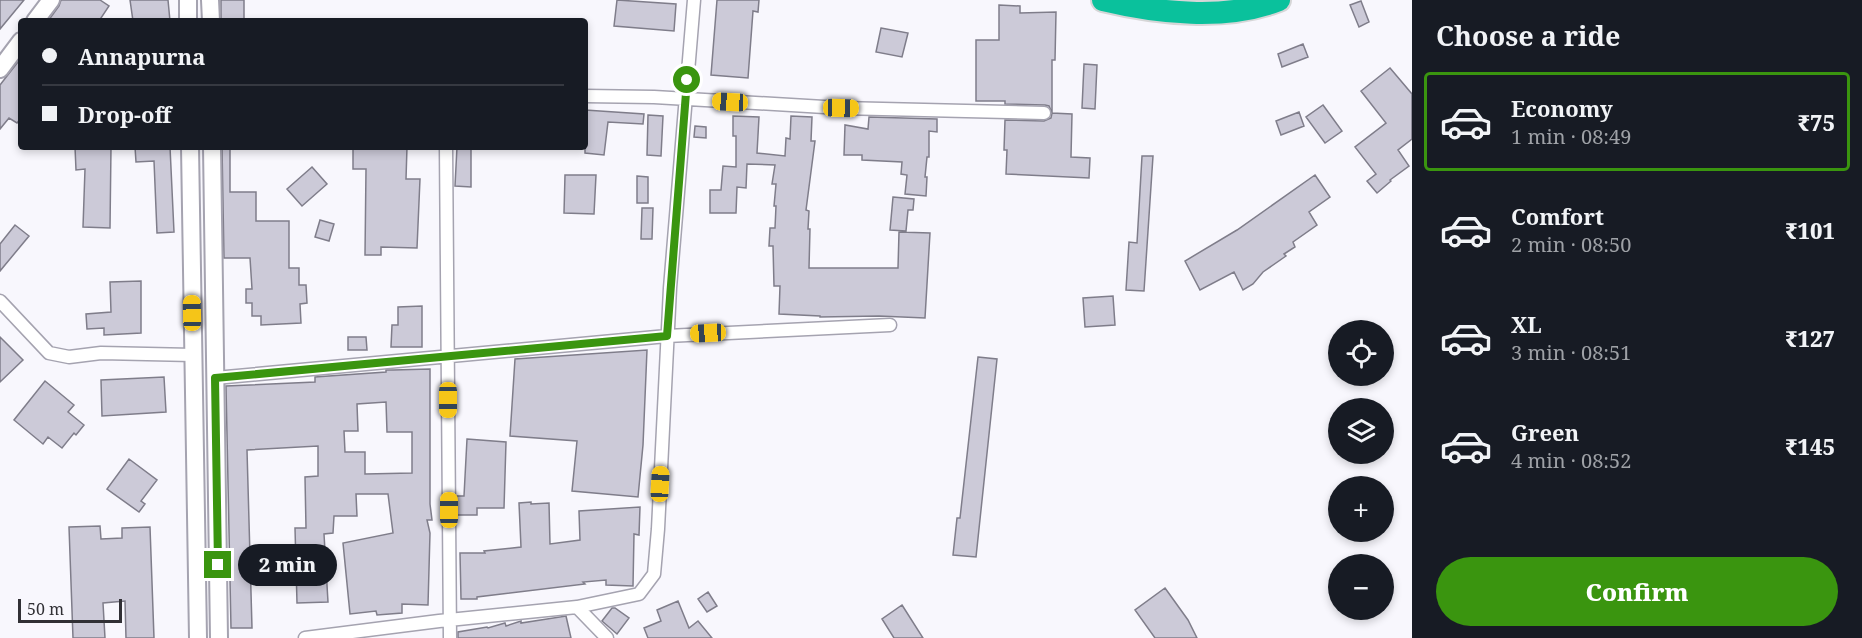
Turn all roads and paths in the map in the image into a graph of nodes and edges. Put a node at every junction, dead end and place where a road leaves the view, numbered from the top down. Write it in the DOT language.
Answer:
graph roads {
  1 [pos="51,0"];
  2 [pos="188,0"];
  3 [pos="210,0"];
  4 [pos="694,0"];
  5 [pos="1103,0"];
  6 [pos="1279,0"];
  7 [pos="37,18"];
  8 [pos="188,18"];
  9 [pos="211,18"];
  10 [pos="18,45"];
  11 [pos="0,69"];
  12 [pos="588,96"];
  13 [pos="685,100"];
  14 [pos="1044,113"];
  15 [pos="190,150"];
  16 [pos="212,150"];
  17 [pos="446,150"];
  18 [pos="214,271"];
  19 [pos="192,272"];
  20 [pos="0,301"];
  21 [pos="890,325"];
  22 [pos="667,336"];
  23 [pos="193,355"];
  24 [pos="448,356"];
  25 [pos="215,378"];
  26 [pos="197,589"];
  27 [pos="218,589"];
  28 [pos="577,607"];
  29 [pos="449,621"];
  30 [pos="198,638"];
  31 [pos="219,638"];
  32 [pos="305,638"];
  33 [pos="450,638"];
  34 [pos="607,638"];
  1 -- 7 [label="main road"];
  2 -- 8 [label="main road"];
  3 -- 9 [label="main road"];
  4 -- 13 [label="street"];
  5 -- 6 [label="highway"];
  10 -- 11 [label="main road"];
  12 -- 13 [label="street"];
  13 -- 14 [label="street"];
  13 -- 22 [label="street"];
  15 -- 19 [label="main road"];
  16 -- 18 [label="main road"];
  17 -- 24 [label="street"];
  18 -- 19 [label="main road"];
  18 -- 25 [label="main road"];
  19 -- 23 [label="main road"];
  20 -- 23 [label="street"];
  21 -- 22 [label="street"];
  22 -- 24 [label="street"];
  22 -- 28 [label="street"];
  23 -- 26 [label="main road"];
  24 -- 25 [label="street"];
  24 -- 29 [label="street"];
  25 -- 27 [label="main road"];
  26 -- 27 [label="main road"];
  26 -- 30 [label="main road"];
  27 -- 31 [label="main road"];
  28 -- 29 [label="street"];
  28 -- 34 [label="street"];
  29 -- 32 [label="street"];
  29 -- 33 [label="street"];
}
